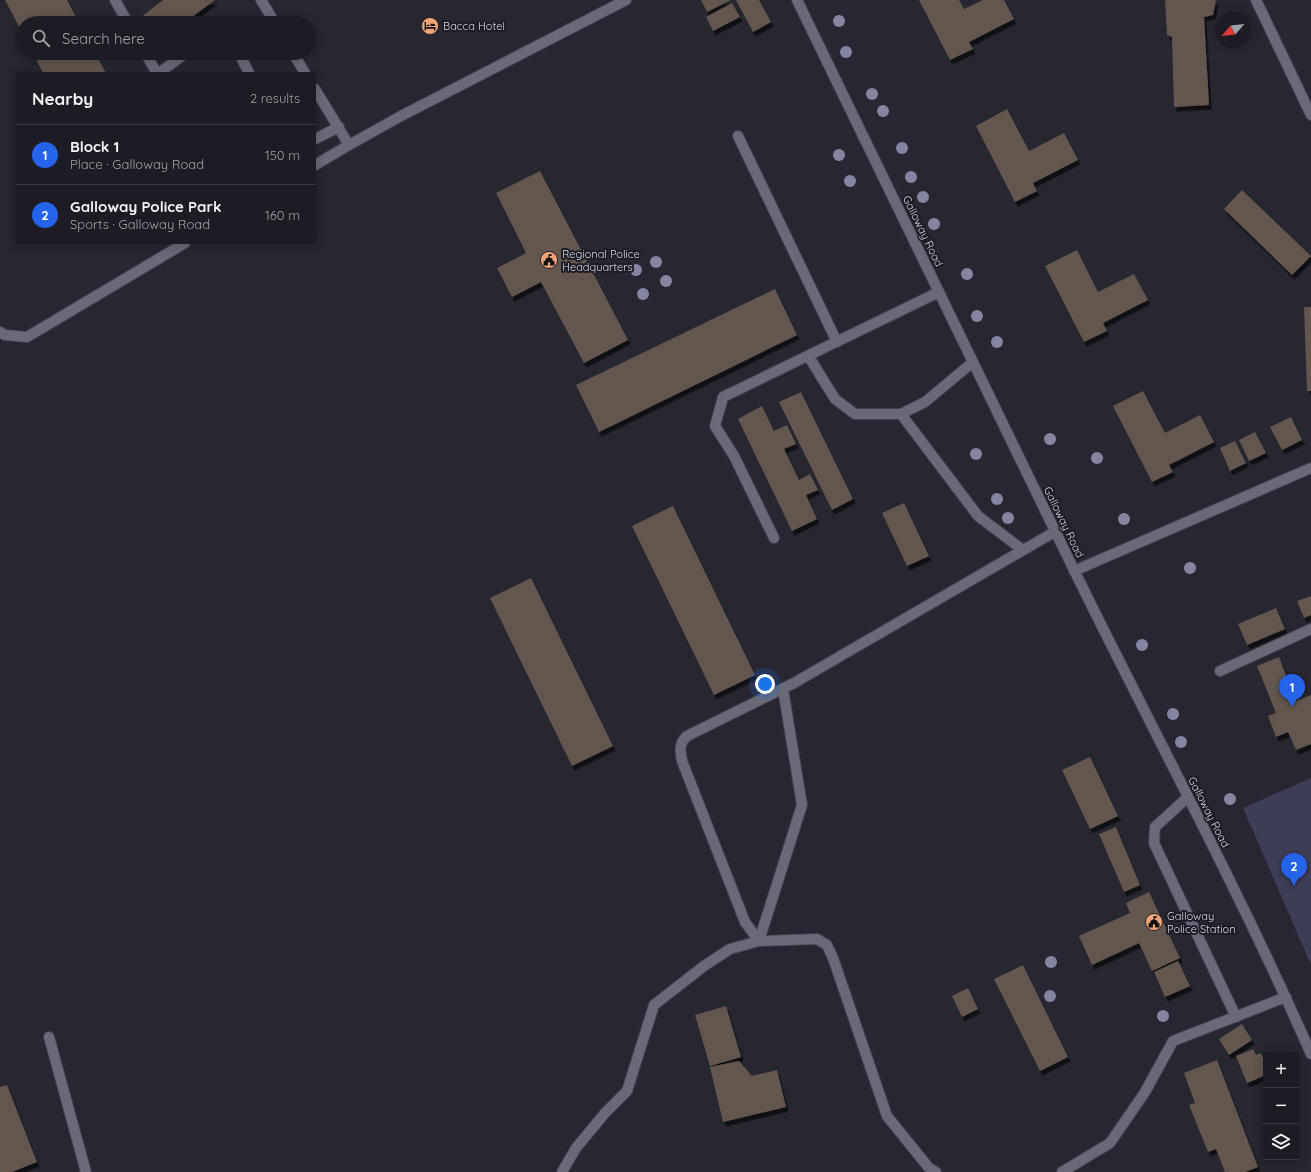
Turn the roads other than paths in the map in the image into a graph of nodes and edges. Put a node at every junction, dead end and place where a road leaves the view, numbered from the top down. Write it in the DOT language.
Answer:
graph roads {
  1 [pos="115,0"];
  2 [pos="261,0"];
  3 [pos="626,0"];
  4 [pos="797,0"];
  5 [pos="1256,0"];
  6 [pos="124,16"];
  7 [pos="271,16"];
  8 [pos="150,60"];
  9 [pos="176,60"];
  10 [pos="242,60"];
  11 [pos="298,60"];
  12 [pos="157,72"];
  13 [pos="159,72"];
  14 [pos="248,72"];
  15 [pos="305,72"];
  16 [pos="316,90"];
  17 [pos="1311,115"];
  18 [pos="339,127"];
  19 [pos="738,136"];
  20 [pos="316,138"];
  21 [pos="350,145"];
  22 [pos="316,165"];
  23 [pos="183,244"];
  24 [pos="939,292"];
  25 [pos="0,332"];
  26 [pos="837,342"];
  27 [pos="809,357"];
  28 [pos="973,362"];
  29 [pos="901,414"];
  30 [pos="1311,468"];
  31 [pos="1056,531"];
  32 [pos="774,538"];
  33 [pos="1023,550"];
  34 [pos="1074,571"];
  35 [pos="1311,629"];
  36 [pos="1220,671"];
  37 [pos="783,689"];
  38 [pos="1188,797"];
  39 [pos="759,941"];
  40 [pos="1286,997"];
  41 [pos="1236,1017"];
  42 [pos="49,1037"];
  43 [pos="1311,1054"];
  44 [pos="86,1172"];
  45 [pos="562,1172"];
  46 [pos="936,1172"];
  47 [pos="1062,1172"];
  1 -- 6 [label="street"];
  2 -- 7 [label="street"];
  3 -- 21 [label="street"];
  4 -- 24 [label="street, Galloway Road"];
  5 -- 17 [label="street"];
  8 -- 12 [label="street"];
  9 -- 13 [label="street"];
  10 -- 14 [label="street"];
  11 -- 15 [label="street"];
  16 -- 18 [label="street"];
  18 -- 20 [label="street"];
  18 -- 21 [label="street"];
  19 -- 26 [label="street"];
  21 -- 22 [label="street"];
  23 -- 25 [label="street"];
  24 -- 26 [label="street"];
  24 -- 28 [label="street, Galloway Road"];
  26 -- 27 [label="street"];
  27 -- 29 [label="street"];
  27 -- 32 [label="street"];
  28 -- 29 [label="street"];
  28 -- 31 [label="street, Galloway Road"];
  29 -- 33 [label="street"];
  30 -- 34 [label="street"];
  31 -- 33 [label="street"];
  31 -- 34 [label="street, Galloway Road"];
  33 -- 37 [label="street"];
  34 -- 38 [label="street, Galloway Road"];
  35 -- 36 [label="street"];
  37 -- 39 [label="street"];
  37 -- 39 [label="street"];
  38 -- 40 [label="street, Galloway Road"];
  38 -- 41 [label="street"];
  39 -- 45 [label="street"];
  39 -- 46 [label="street"];
  40 -- 41 [label="street"];
  40 -- 43 [label="street, Galloway Road"];
  41 -- 47 [label="street"];
  42 -- 44 [label="street"];
}
